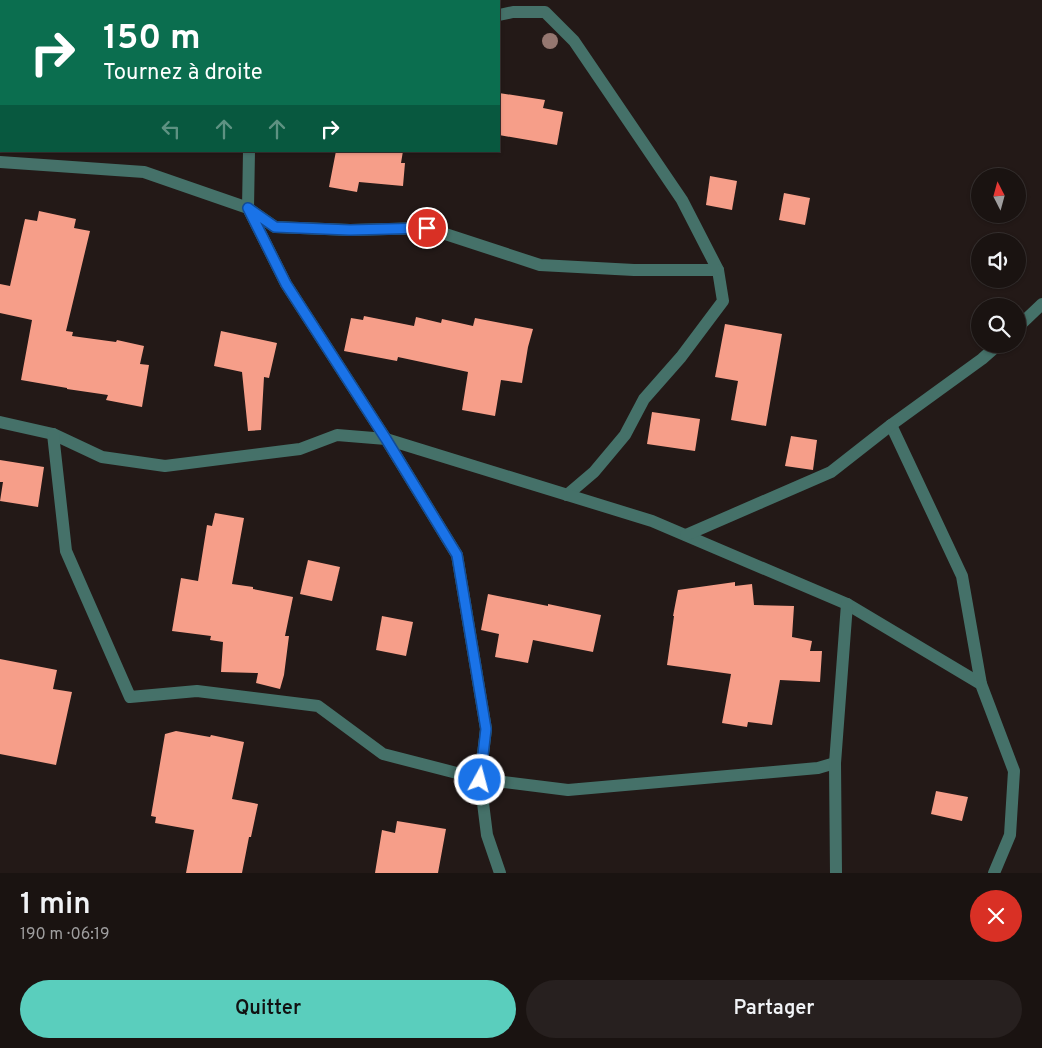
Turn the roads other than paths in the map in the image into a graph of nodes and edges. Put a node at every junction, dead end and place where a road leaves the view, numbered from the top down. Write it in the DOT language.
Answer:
graph roads {
  1 [pos="500,15"];
  2 [pos="249,152"];
  3 [pos="0,162"];
  4 [pos="248,208"];
  5 [pos="718,270"];
  6 [pos="1042,304"];
  7 [pos="1026,319"];
  8 [pos="989,353"];
  9 [pos="0,422"];
  10 [pos="890,425"];
  11 [pos="53,434"];
  12 [pos="386,439"];
  13 [pos="567,494"];
  14 [pos="686,535"];
  15 [pos="847,604"];
  16 [pos="981,684"];
  17 [pos="835,763"];
  18 [pos="480,780"];
  19 [pos="500,873"];
  20 [pos="836,873"];
  21 [pos="994,873"];
  1 -- 5 [label="street"];
  2 -- 4 [label="street"];
  3 -- 4 [label="street"];
  4 -- 5 [label="street"];
  4 -- 12 [label="street"];
  5 -- 13 [label="street"];
  6 -- 7 [label="street"];
  8 -- 10 [label="street"];
  9 -- 11 [label="street"];
  10 -- 14 [label="street"];
  10 -- 16 [label="street"];
  11 -- 12 [label="street"];
  11 -- 18 [label="street"];
  12 -- 13 [label="street"];
  12 -- 18 [label="street"];
  13 -- 14 [label="street"];
  14 -- 15 [label="street"];
  15 -- 16 [label="street"];
  15 -- 17 [label="street"];
  16 -- 21 [label="street"];
  17 -- 18 [label="street"];
  17 -- 20 [label="street"];
  18 -- 19 [label="street"];
}
